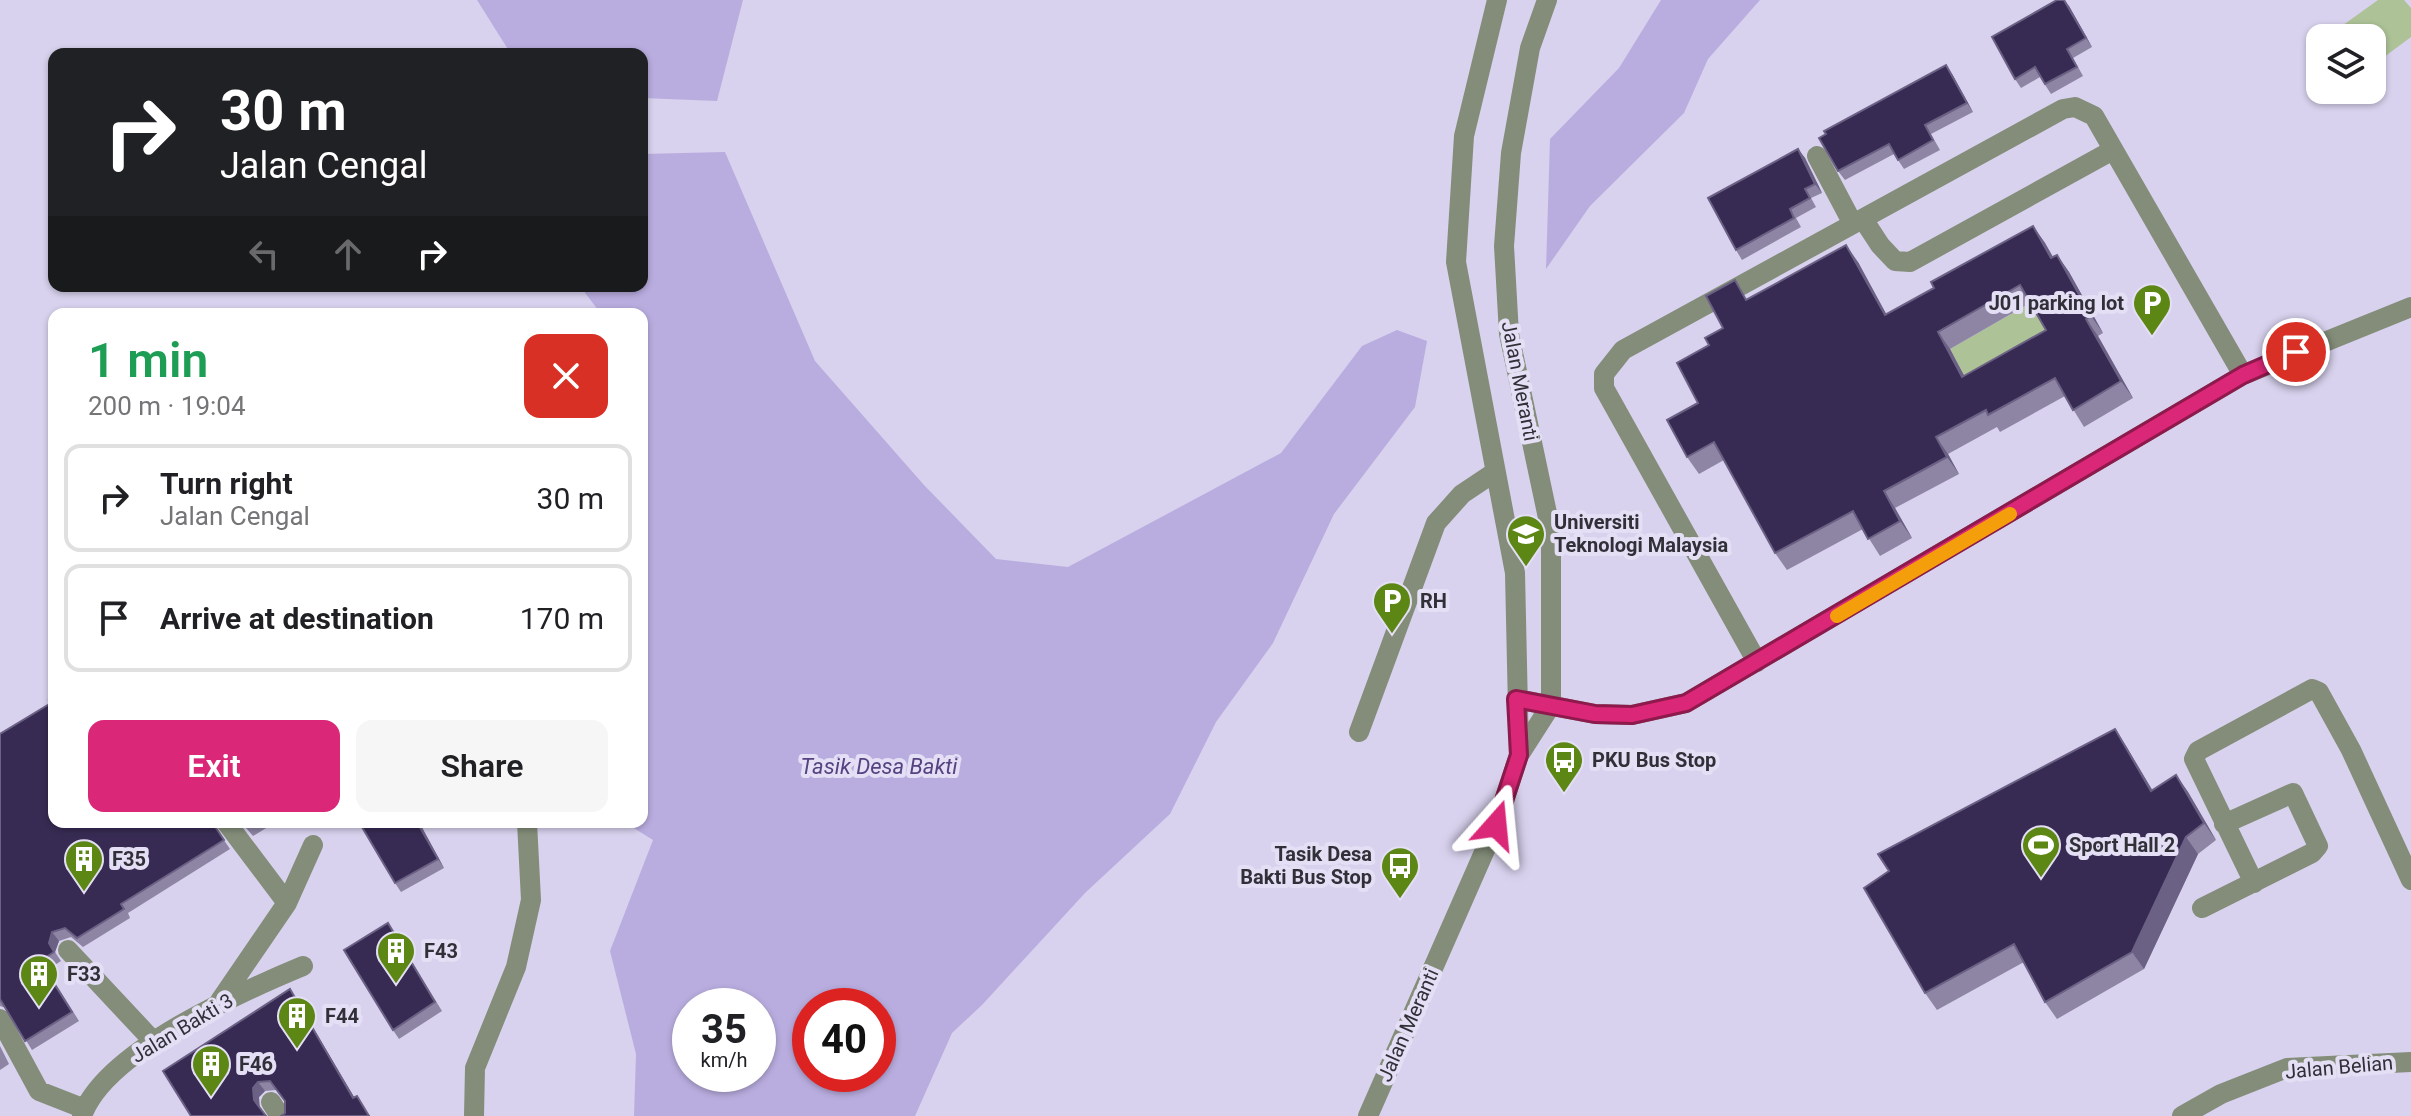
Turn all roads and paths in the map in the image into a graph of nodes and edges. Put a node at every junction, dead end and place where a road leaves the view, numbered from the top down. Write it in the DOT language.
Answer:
graph roads {
  1 [pos="1547,0"];
  2 [pos="1494,2"];
  3 [pos="2113,150"];
  4 [pos="1817,156"];
  5 [pos="1858,222"];
  6 [pos="2411,307"];
  7 [pos="2243,375"];
  8 [pos="1495,472"];
  9 [pos="1757,662"];
  10 [pos="1516,699"];
  11 [pos="1551,705"];
  12 [pos="1359,732"];
  13 [pos="1519,755"];
  14 [pos="2224,824"];
  15 [pos="231,828"];
  16 [pos="527,828"];
  17 [pos="313,845"];
  18 [pos="2411,880"];
  19 [pos="2254,883"];
  20 [pos="287,903"];
  21 [pos="2202,908"];
  22 [pos="68,950"];
  23 [pos="303,966"];
  24 [pos="220,1001"];
  25 [pos="0,1019"];
  26 [pos="155,1043"];
  27 [pos="2411,1062"];
  28 [pos="84,1113"];
  29 [pos="474,1116"];
  30 [pos="1368,1116"];
  31 [pos="2182,1116"];
  1 -- 11 [label="street, Jalan Meranti"];
  2 -- 8 [label="street, Jalan Meranti"];
  3 -- 5 [label="street"];
  3 -- 5 [label="street"];
  3 -- 7 [label="street"];
  4 -- 5 [label="street"];
  5 -- 9 [label="street"];
  6 -- 7 [label="street"];
  7 -- 9 [label="street"];
  8 -- 10 [label="street, Jalan Meranti"];
  8 -- 12 [label="street"];
  9 -- 11 [label="street"];
  10 -- 11 [label="street"];
  10 -- 13 [label="street, Jalan Meranti"];
  11 -- 13 [label="street, Jalan Meranti"];
  13 -- 30 [label="street, Jalan Meranti"];
  14 -- 18 [label="street"];
  14 -- 19 [label="street"];
  14 -- 19 [label="street"];
  15 -- 20 [label="street"];
  16 -- 29 [label="street"];
  17 -- 20 [label="street"];
  19 -- 21 [label="street"];
  20 -- 24 [label="street"];
  22 -- 26 [label="street"];
  23 -- 24 [label="street, Jalan Bakti 3"];
  24 -- 26 [label="street, Jalan Bakti 3"];
  25 -- 28 [label="street"];
  26 -- 28 [label="street, Jalan Bakti 3"];
  27 -- 31 [label="street, Jalan Belian"];
}
